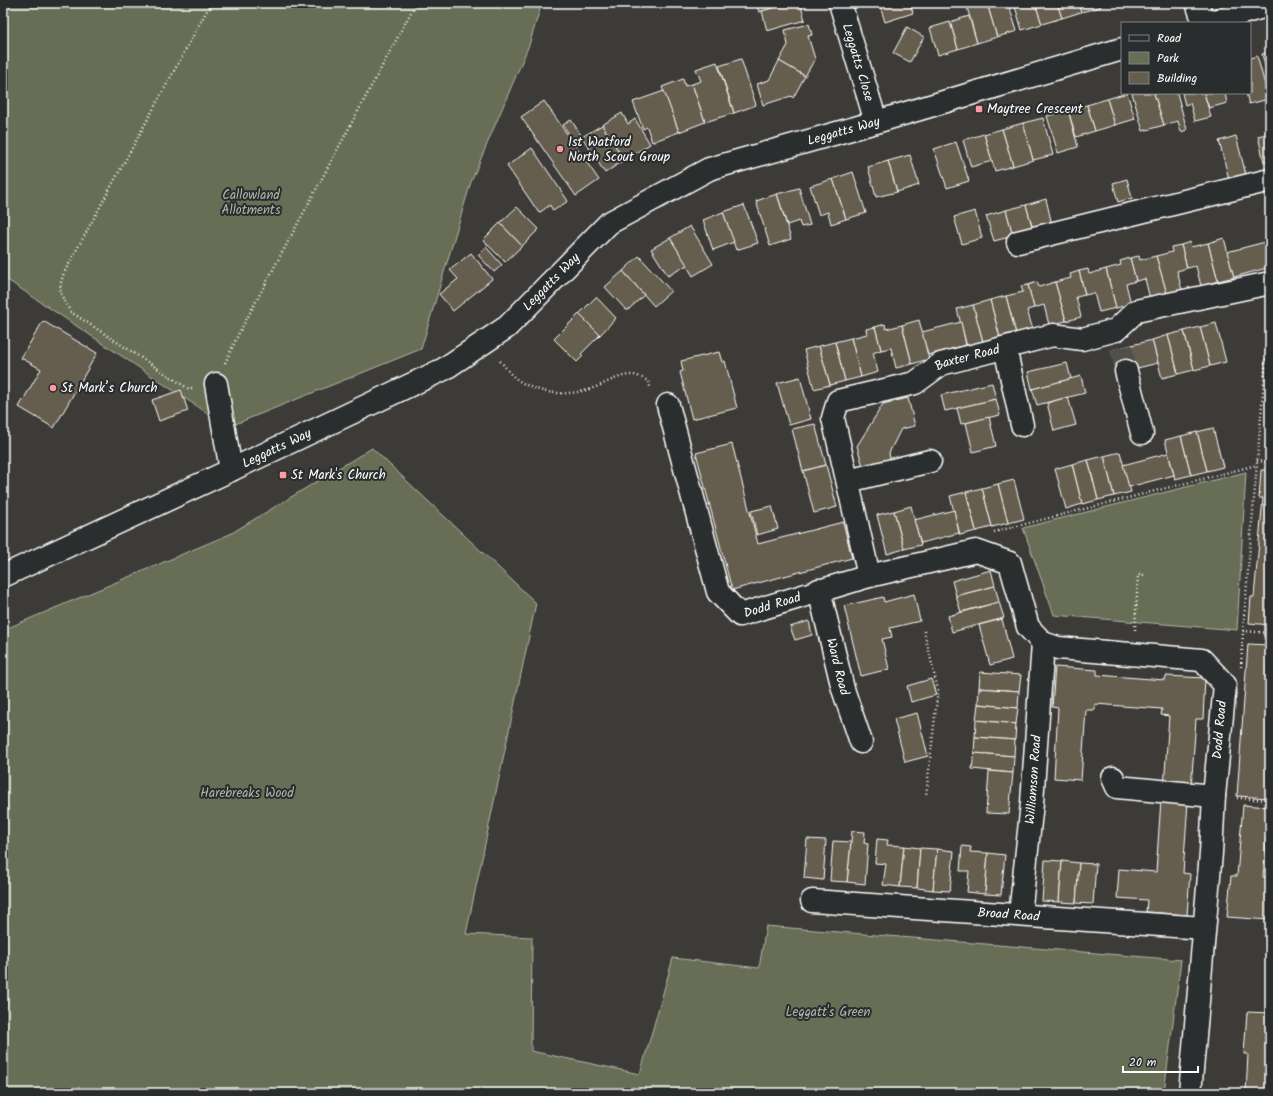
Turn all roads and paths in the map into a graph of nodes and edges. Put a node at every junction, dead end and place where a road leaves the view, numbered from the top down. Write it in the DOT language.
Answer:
graph roads {
  1 [pos="211,3"];
  2 [pos="416,3"];
  3 [pos="840,3"];
  4 [pos="1197,3"];
  5 [pos="1270,5"];
  6 [pos="1204,22"];
  7 [pos="1211,22"];
  8 [pos="1121,49"];
  9 [pos="876,122"];
  10 [pos="1270,180"];
  11 [pos="1018,242"];
  12 [pos="1270,282"];
  13 [pos="1270,304"];
  14 [pos="485,342"];
  15 [pos="1006,348"];
  16 [pos="1126,371"];
  17 [pos="216,384"];
  18 [pos="668,405"];
  19 [pos="1022,425"];
  20 [pos="1142,433"];
  21 [pos="930,461"];
  22 [pos="1257,461"];
  23 [pos="1270,462"];
  24 [pos="1257,465"];
  25 [pos="231,470"];
  26 [pos="848,481"];
  27 [pos="976,551"];
  28 [pos="1144,575"];
  29 [pos="3,576"];
  30 [pos="869,576"];
  31 [pos="820,590"];
  32 [pos="924,631"];
  33 [pos="1243,631"];
  34 [pos="1270,633"];
  35 [pos="1043,643"];
  36 [pos="1133,654"];
  37 [pos="1225,685"];
  38 [pos="861,742"];
  39 [pos="1113,778"];
  40 [pos="926,796"];
  41 [pos="1214,796"];
  42 [pos="1270,800"];
  43 [pos="812,901"];
  44 [pos="1020,915"];
  45 [pos="1204,928"];
  46 [pos="1190,1093"];
  1 -- 17 [label="path"];
  2 -- 17 [label="path"];
  3 -- 9 [label="street, Leggatts Close"];
  4 -- 6 [label="street"];
  5 -- 7 [label="street"];
  8 -- 9 [label="street, Leggatts Way"];
  9 -- 14 [label="street, Leggatts Way"];
  10 -- 11 [label="street"];
  12 -- 15 [label="street, Baxter Road"];
  13 -- 22 [label="path"];
  14 -- 18 [label="path"];
  14 -- 25 [label="street, Leggatts Way"];
  15 -- 19 [label="street"];
  15 -- 26 [label="street, Baxter Road"];
  16 -- 20 [label="street"];
  17 -- 25 [label="street"];
  18 -- 31 [label="street, Dodd Road"];
  21 -- 26 [label="street"];
  22 -- 23 [label="path"];
  22 -- 24 [label="path"];
  24 -- 27 [label="path"];
  24 -- 33 [label="path"];
  25 -- 29 [label="street, Leggatts Way"];
  26 -- 30 [label="street, Baxter Road"];
  27 -- 30 [label="street, Dodd Road"];
  27 -- 35 [label="street"];
  28 -- 36 [label="path"];
  30 -- 31 [label="street, Dodd Road"];
  31 -- 38 [label="street, Ward Road"];
  32 -- 40 [label="path"];
  33 -- 34 [label="path"];
  33 -- 37 [label="path"];
  35 -- 36 [label="street, Dodd Road"];
  35 -- 44 [label="street, Williamson Road"];
  36 -- 37 [label="street, Dodd Road"];
  37 -- 41 [label="street, Dodd Road"];
  39 -- 41 [label="street"];
  41 -- 42 [label="path"];
  41 -- 45 [label="street, Dodd Road"];
  43 -- 44 [label="street, Broad Road"];
  44 -- 45 [label="street, Broad Road"];
  45 -- 46 [label="street, Dodd Road"];
}
